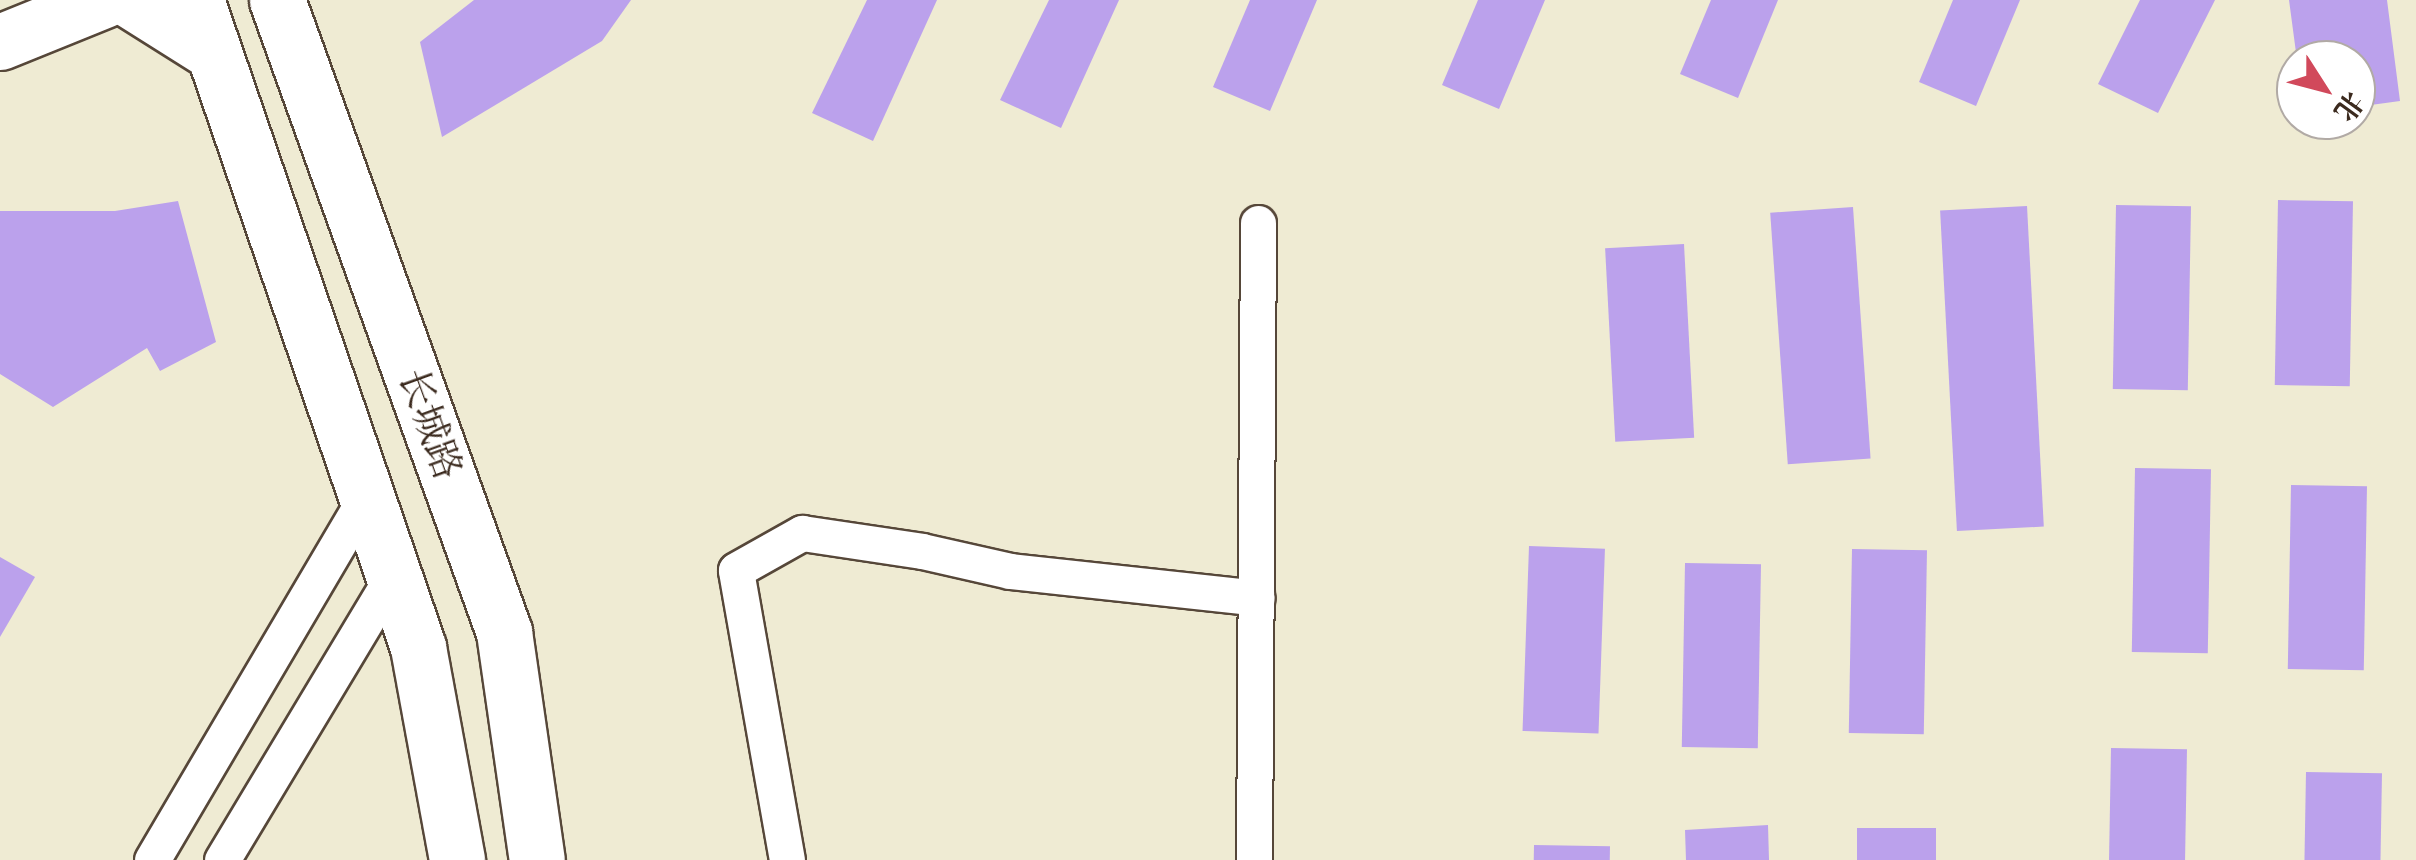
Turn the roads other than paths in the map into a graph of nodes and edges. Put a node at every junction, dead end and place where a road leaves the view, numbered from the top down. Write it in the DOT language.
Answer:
graph roads {
  1 [pos="104,0"];
  2 [pos="130,0"];
  3 [pos="196,0"];
  4 [pos="278,0"];
  5 [pos="0,42"];
  6 [pos="214,54"];
  7 [pos="1258,223"];
  8 [pos="366,496"];
  9 [pos="393,575"];
  10 [pos="1256,598"];
  11 [pos="152,860"];
  12 [pos="222,860"];
  13 [pos="457,860"];
  14 [pos="536,860"];
  15 [pos="787,860"];
  16 [pos="1254,860"];
  1 -- 5 [label="main road"];
  2 -- 6 [label="main road"];
  3 -- 6 [label="main road"];
  4 -- 14 [label="main road, 长城路"];
  6 -- 8 [label="main road"];
  7 -- 10 [label="street"];
  8 -- 9 [label="main road"];
  8 -- 11 [label="street"];
  9 -- 12 [label="street"];
  9 -- 13 [label="main road"];
  10 -- 15 [label="street"];
  10 -- 16 [label="street"];
}
